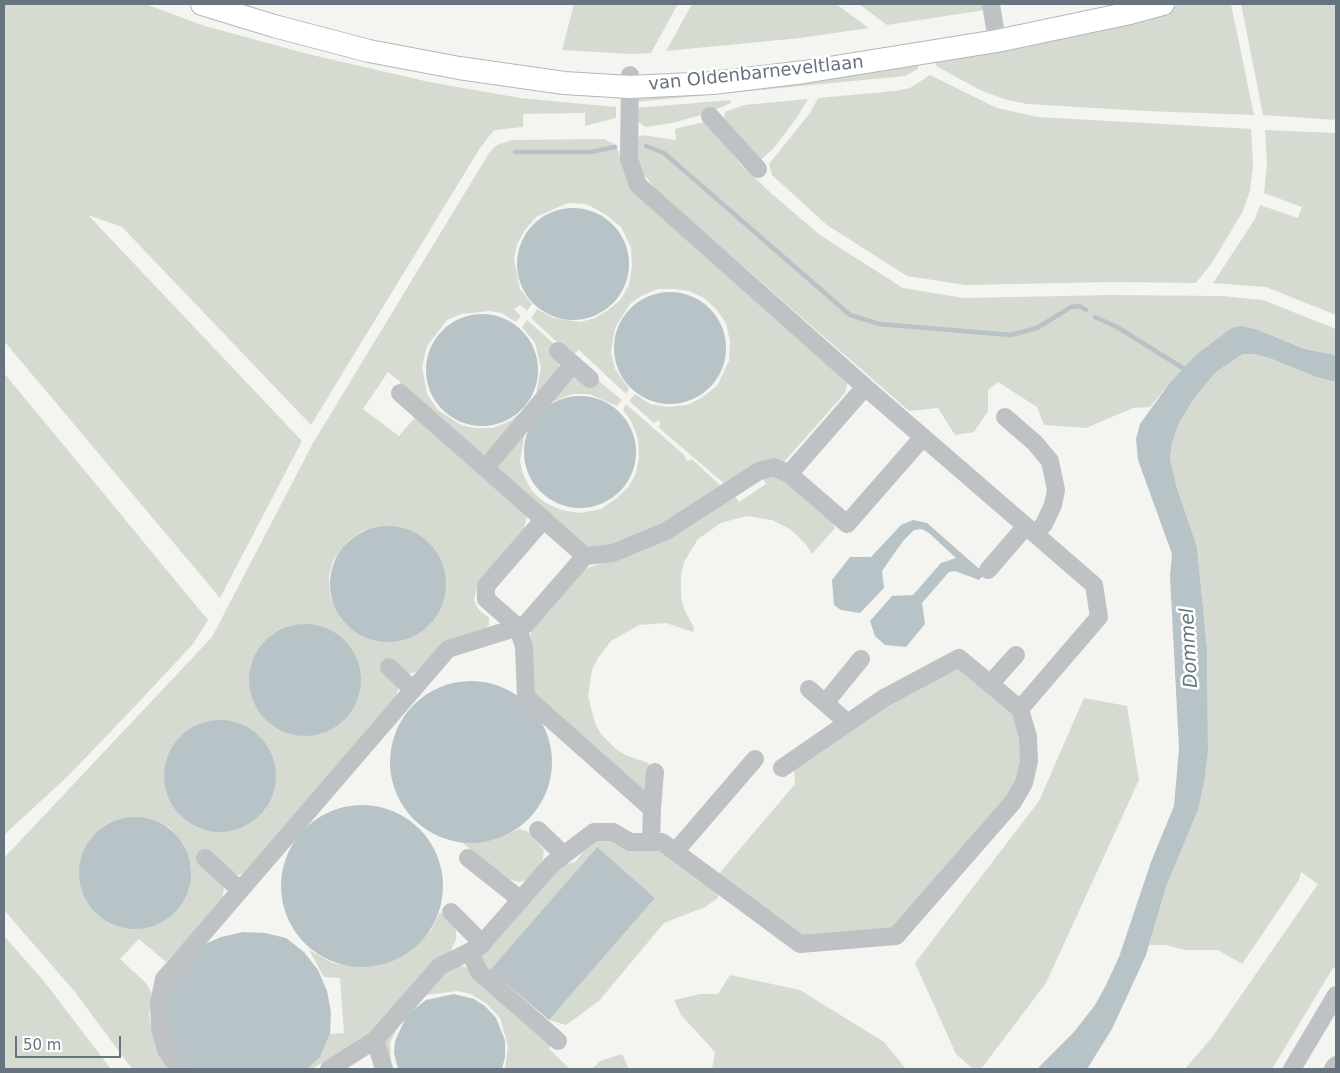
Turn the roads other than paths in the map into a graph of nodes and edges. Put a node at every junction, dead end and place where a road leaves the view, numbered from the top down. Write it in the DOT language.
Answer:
graph roads {
  1 [pos="206,4"];
  2 [pos="243,4"];
  3 [pos="990,4"];
  4 [pos="1113,4"];
  5 [pos="1163,4"];
  6 [pos="996,35"];
  7 [pos="630,81"];
  8 [pos="710,116"];
  9 [pos="758,169"];
  10 [pos="558,351"];
  11 [pos="573,364"];
  12 [pos="590,379"];
  13 [pos="865,387"];
  14 [pos="400,393"];
  15 [pos="1005,417"];
  16 [pos="923,437"];
  17 [pos="486,467"];
  18 [pos="789,474"];
  19 [pos="544,519"];
  20 [pos="1031,530"];
  21 [pos="585,556"];
  22 [pos="988,570"];
  23 [pos="518,627"];
  24 [pos="1016,655"];
  25 [pos="861,659"];
  26 [pos="389,667"];
  27 [pos="990,684"];
  28 [pos="809,689"];
  29 [pos="413,690"];
  30 [pos="825,703"];
  31 [pos="1020,709"];
  32 [pos="848,723"];
  33 [pos="755,758"];
  34 [pos="782,768"];
  35 [pos="655,772"];
  36 [pos="652,809"];
  37 [pos="538,830"];
  38 [pos="651,842"];
  39 [pos="675,852"];
  40 [pos="564,855"];
  41 [pos="205,858"];
  42 [pos="468,858"];
  43 [pos="240,890"];
  44 [pos="521,900"];
  45 [pos="451,912"];
  46 [pos="476,948"];
  47 [pos="1336,995"];
  48 [pos="375,1040"];
  49 [pos="558,1041"];
  50 [pos="1336,1065"];
  51 [pos="179,1069"];
  52 [pos="329,1069"];
  53 [pos="384,1069"];
  54 [pos="1292,1069"];
  55 [pos="1334,1069"];
  1 -- 7 [label="main road, van Oldenbarneveltlaan"];
  2 -- 7 [label="main road, van Oldenbarneveltlaan"];
  3 -- 6 [label="lane"];
  4 -- 6 [label="main road, van Oldenbarneveltlaan"];
  5 -- 6 [label="main road, van Oldenbarneveltlaan"];
  6 -- 7 [label="main road, van Oldenbarneveltlaan"];
  7 -- 13 [label="lane"];
  8 -- 9 [label="lane"];
  10 -- 11 [label="lane"];
  11 -- 12 [label="lane"];
  11 -- 17 [label="lane"];
  13 -- 16 [label="lane"];
  13 -- 18 [label="lane"];
  14 -- 17 [label="lane"];
  15 -- 20 [label="lane"];
  16 -- 18 [label="lane"];
  16 -- 20 [label="lane"];
  17 -- 19 [label="lane"];
  18 -- 21 [label="lane"];
  19 -- 21 [label="lane"];
  19 -- 23 [label="lane"];
  20 -- 22 [label="lane"];
  20 -- 31 [label="lane"];
  21 -- 23 [label="lane"];
  23 -- 29 [label="lane"];
  23 -- 36 [label="lane"];
  24 -- 27 [label="lane"];
  25 -- 30 [label="lane"];
  26 -- 29 [label="lane"];
  27 -- 31 [label="lane"];
  27 -- 32 [label="lane"];
  28 -- 30 [label="lane"];
  29 -- 43 [label="lane"];
  30 -- 32 [label="lane"];
  31 -- 39 [label="lane"];
  32 -- 34 [label="lane"];
  33 -- 39 [label="lane"];
  35 -- 36 [label="lane"];
  36 -- 38 [label="lane"];
  37 -- 40 [label="lane"];
  38 -- 39 [label="lane"];
  38 -- 40 [label="lane"];
  40 -- 44 [label="lane"];
  41 -- 43 [label="lane"];
  42 -- 44 [label="lane"];
  43 -- 51 [label="lane"];
  44 -- 46 [label="lane"];
  45 -- 46 [label="lane"];
  46 -- 48 [label="lane"];
  46 -- 49 [label="lane"];
  47 -- 54 [label="lane"];
  48 -- 52 [label="lane"];
  48 -- 53 [label="lane"];
  50 -- 55 [label="lane"];
}
